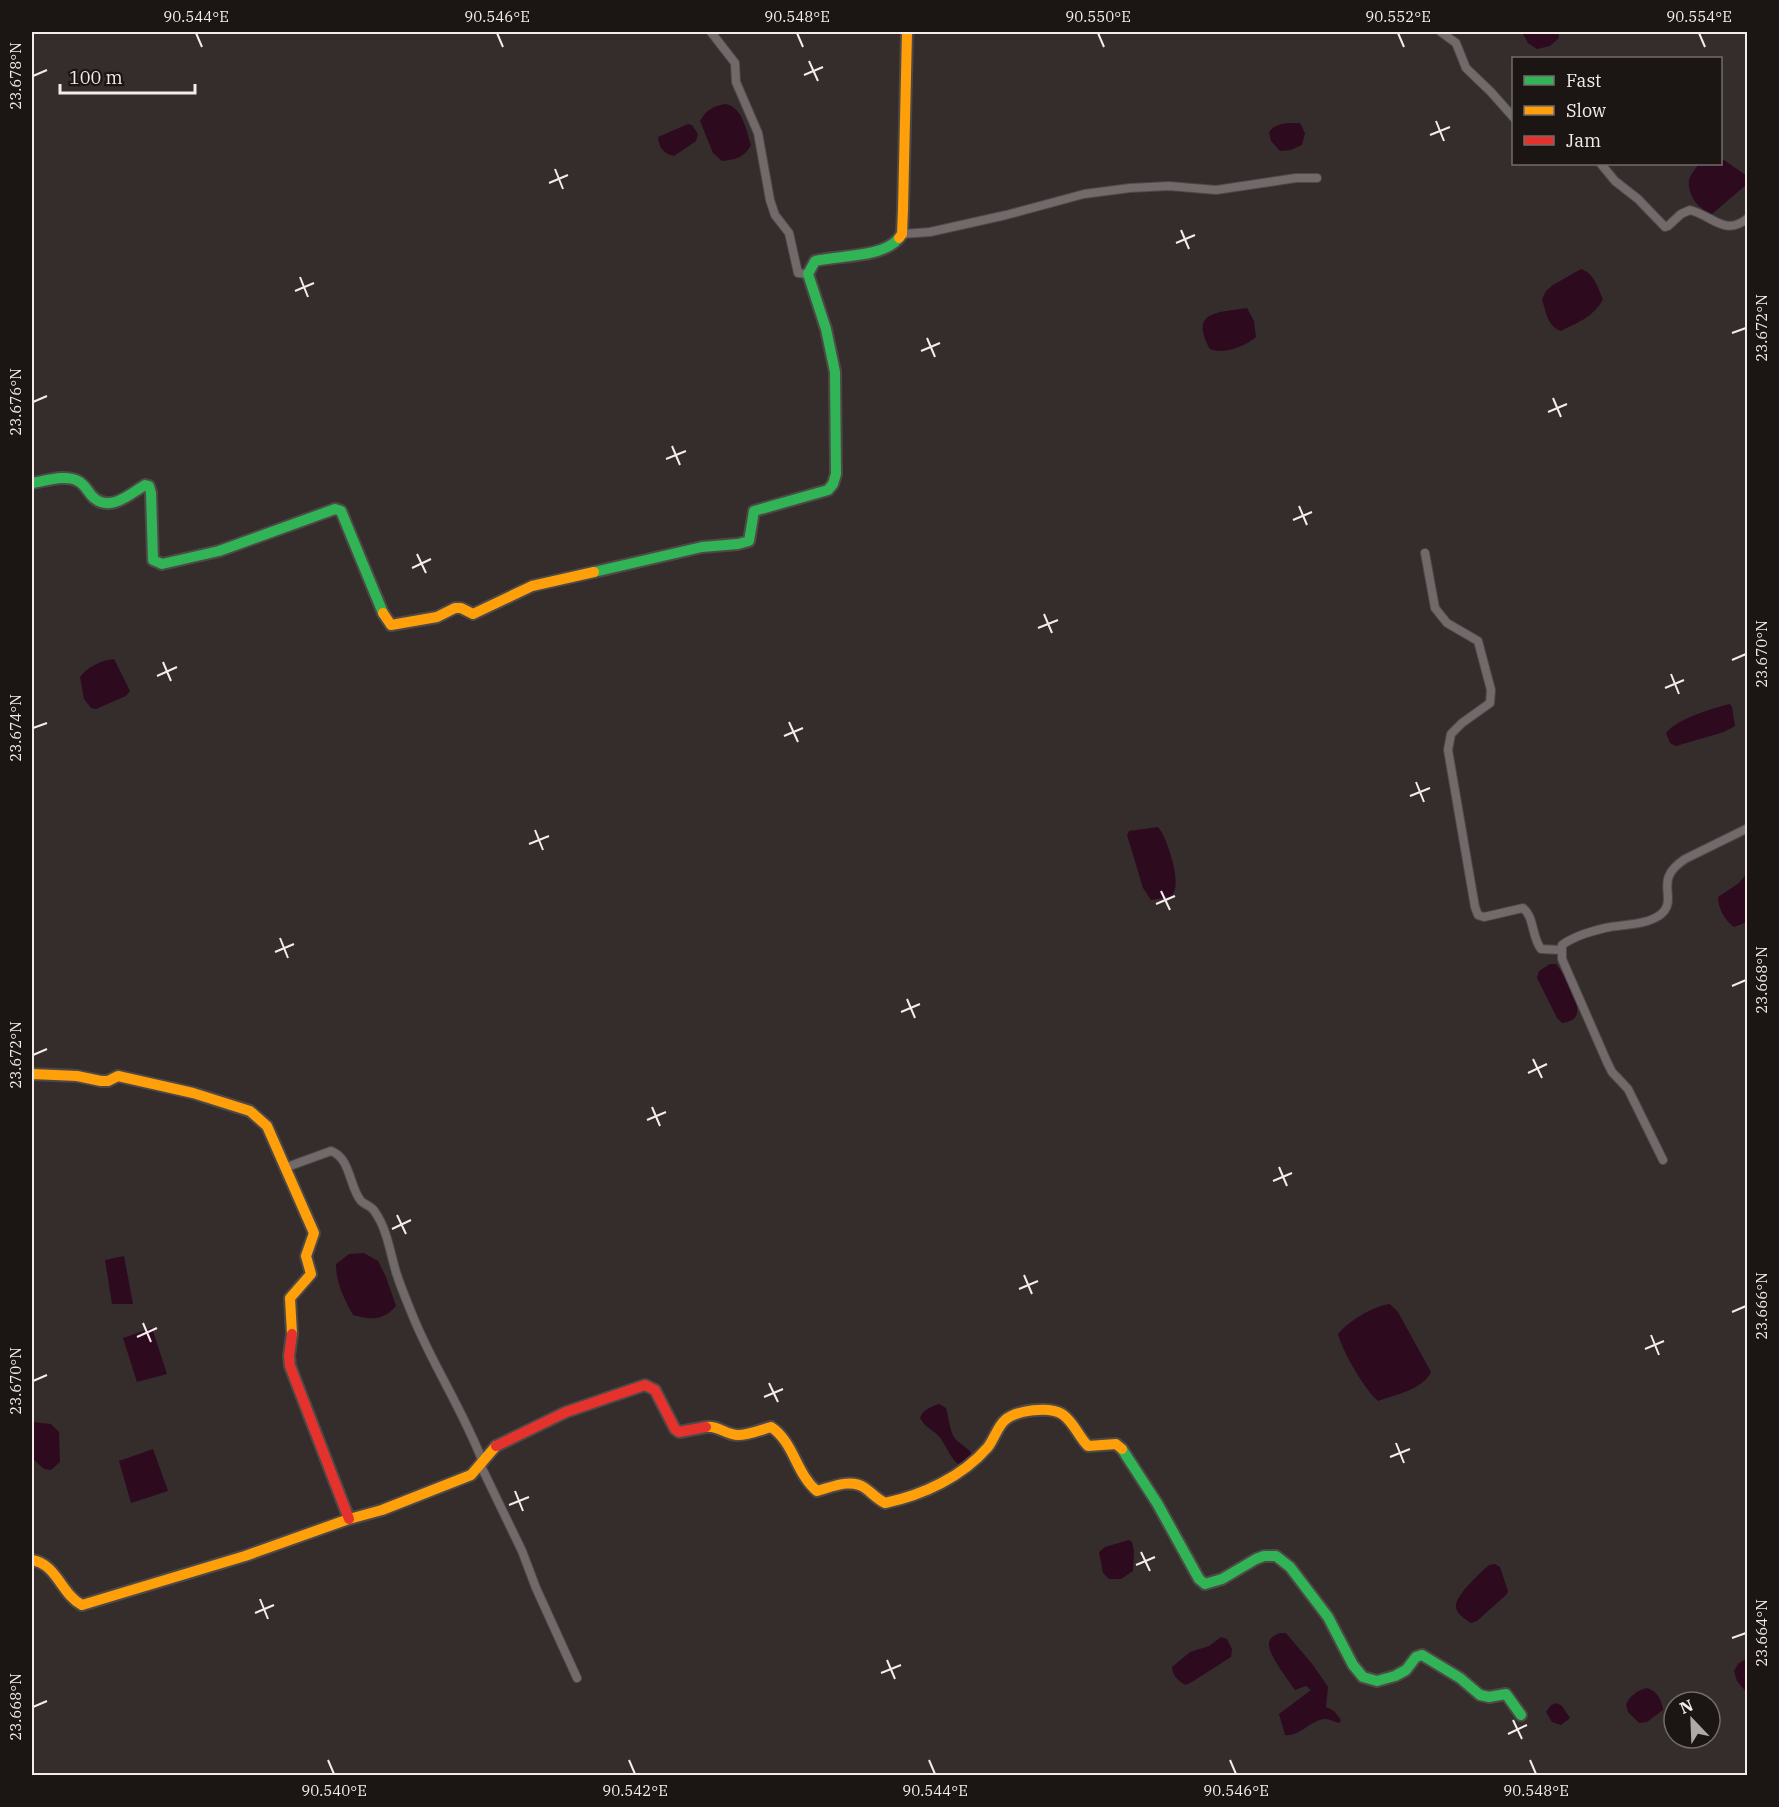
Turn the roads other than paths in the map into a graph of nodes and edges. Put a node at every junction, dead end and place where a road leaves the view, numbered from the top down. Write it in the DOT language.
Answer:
graph roads {
  1 [pos="711,32"];
  2 [pos="907,32"];
  3 [pos="1441,32"];
  4 [pos="1512,116"];
  5 [pos="1602,165"];
  6 [pos="1317,178"];
  7 [pos="1748,218"];
  8 [pos="902,234"];
  9 [pos="808,273"];
  10 [pos="32,483"];
  11 [pos="1425,553"];
  12 [pos="1748,828"];
  13 [pos="1561,950"];
  14 [pos="32,1074"];
  15 [pos="1663,1160"];
  16 [pos="287,1167"];
  17 [pos="481,1462"];
  18 [pos="349,1519"];
  19 [pos="32,1560"];
  20 [pos="577,1678"];
  21 [pos="1521,1715"];
  1 -- 9 [label="street"];
  2 -- 8 [label="street"];
  3 -- 4 [label="street"];
  5 -- 7 [label="street"];
  6 -- 8 [label="street"];
  8 -- 9 [label="street"];
  9 -- 10 [label="street"];
  11 -- 13 [label="street"];
  12 -- 13 [label="street"];
  13 -- 15 [label="street"];
  14 -- 16 [label="street"];
  16 -- 17 [label="street"];
  16 -- 18 [label="street"];
  17 -- 18 [label="street"];
  17 -- 20 [label="street"];
  17 -- 21 [label="street"];
  18 -- 19 [label="street"];
}
